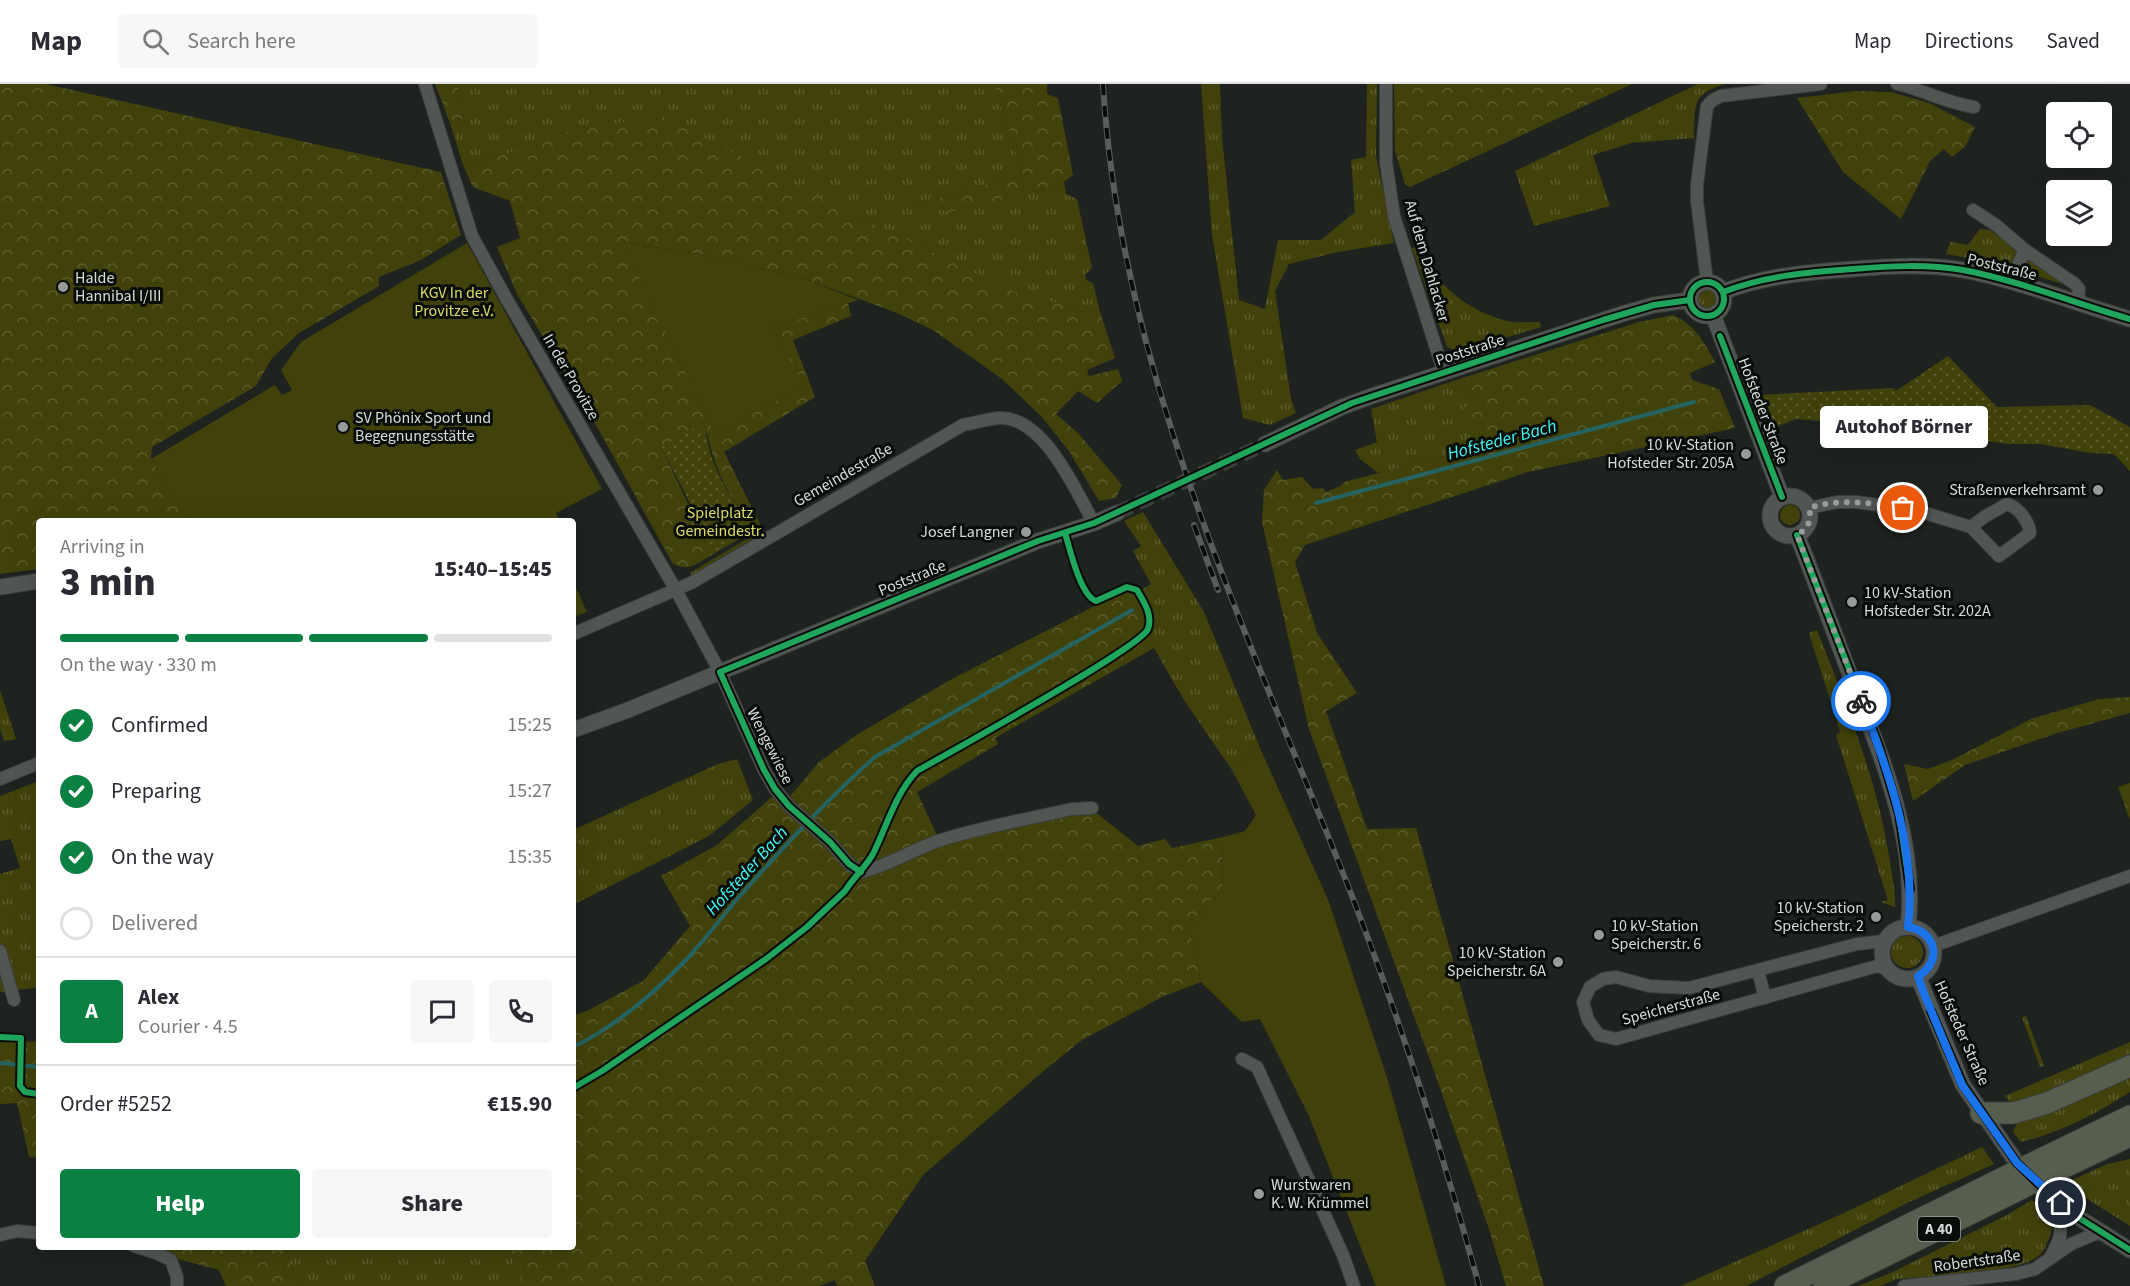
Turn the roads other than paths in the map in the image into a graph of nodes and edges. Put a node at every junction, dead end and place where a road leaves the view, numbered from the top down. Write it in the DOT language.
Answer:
graph roads {
  1 [pos="425,84"];
  2 [pos="1386,84"];
  3 [pos="1821,84"];
  4 [pos="1897,84"];
  5 [pos="1974,106"];
  6 [pos="1973,210"];
  7 [pos="2025,250"];
  8 [pos="1707,282"];
  9 [pos="2010,282"];
  10 [pos="1723,292"];
  11 [pos="1690,300"];
  12 [pos="2078,303"];
  13 [pos="1713,315"];
  14 [pos="2130,319"];
  15 [pos="1444,373"];
  16 [pos="1265,444"];
  17 [pos="1782,497"];
  18 [pos="1809,508"];
  19 [pos="1117,513"];
  20 [pos="1094,523"];
  21 [pos="1971,527"];
  22 [pos="1797,535"];
  23 [pos="36,581"];
  24 [pos="0,587"];
  25 [pos="676,590"];
  26 [pos="576,633"];
  27 [pos="720,672"];
  28 [pos="576,729"];
  29 [pos="36,765"];
  30 [pos="0,778"];
  31 [pos="1092,808"];
  32 [pos="2130,876"];
  33 [pos="1908,927"];
  34 [pos="1884,941"];
  35 [pos="1933,946"];
  36 [pos="0,951"];
  37 [pos="1888,970"];
  38 [pos="1758,971"];
  39 [pos="1918,976"];
  40 [pos="1765,998"];
  41 [pos="14,1000"];
  42 [pos="1242,1059"];
  43 [pos="2130,1066"];
  44 [pos="2130,1106"];
  45 [pos="1981,1113"];
  46 [pos="2130,1116"];
  47 [pos="2130,1136"];
  48 [pos="2130,1151"];
  49 [pos="2051,1161"];
  50 [pos="2005,1186"];
  51 [pos="2061,1203"];
  52 [pos="2100,1232"];
  53 [pos="36,1233"];
  54 [pos="0,1235"];
  55 [pos="149,1250"];
  56 [pos="2130,1250"];
  57 [pos="2050,1258"];
  58 [pos="177,1286"];
  59 [pos="1354,1286"];
  60 [pos="1785,1286"];
  61 [pos="1824,1286"];
  62 [pos="1904,1286"];
  1 -- 25 [label="street, In der Provitze"];
  2 -- 15 [label="street, Auf dem Dahlacker"];
  3 -- 8 [label="street"];
  4 -- 5 [label="street"];
  6 -- 7 [label="street, Poststraße"];
  7 -- 9 [label="street, Poststraße"];
  7 -- 12 [label="street, Poststraße"];
  8 -- 10 [label="street"];
  8 -- 11 [label="street"];
  9 -- 10 [label="street, Poststraße"];
  9 -- 12 [label="street, Poststraße"];
  10 -- 13 [label="street"];
  11 -- 13 [label="street"];
  11 -- 15 [label="street, Poststraße"];
  12 -- 14 [label="street, Poststraße"];
  13 -- 17 [label="street, Hofsteder Straße"];
  15 -- 16 [label="street, Poststraße"];
  17 -- 18 [label="street"];
  17 -- 22 [label="street"];
  18 -- 21 [label="street"];
  18 -- 22 [label="street"];
  19 -- 20 [label="street, Poststraße"];
  20 -- 25 [label="street, Gemeindestraße"];
  20 -- 27 [label="street, Poststraße"];
  21 -- 21 [label="street"];
  22 -- 33 [label="street"];
  23 -- 24 [label="street"];
  25 -- 26 [label="street, Gemeindestraße"];
  25 -- 27 [label="street, In der Provitze"];
  27 -- 28 [label="street, Poststraße"];
  27 -- 31 [label="street, Wengewiese"];
  29 -- 30 [label="street"];
  32 -- 35 [label="street"];
  33 -- 34 [label="street"];
  33 -- 35 [label="street"];
  34 -- 37 [label="street"];
  34 -- 38 [label="street, Speicherstraße"];
  35 -- 39 [label="street, Hofsteder Straße"];
  36 -- 41 [label="street"];
  37 -- 39 [label="street, Hofsteder Straße"];
  37 -- 40 [label="street, Speicherstraße"];
  38 -- 40 [label="street"];
  38 -- 40 [label="street, Speicherstraße"];
  39 -- 45 [label="street, Hofsteder Straße"];
  42 -- 59 [label="street"];
  43 -- 45 [label="highway"];
  44 -- 49 [label="highway"];
  45 -- 51 [label="street, Hofsteder Straße"];
  46 -- 49 [label="highway, A 40"];
  47 -- 49 [label="highway, A 40"];
  48 -- 49 [label="highway"];
  49 -- 50 [label="highway, A 40, bridge"];
  50 -- 60 [label="highway, A 40"];
  50 -- 61 [label="highway, A 40"];
  51 -- 52 [label="street, Hofsteder Straße"];
  51 -- 57 [label="street"];
  52 -- 56 [label="street, Hofsteder Straße"];
  52 -- 57 [label="street, Robertstraße"];
  53 -- 54 [label="street"];
  55 -- 58 [label="street"];
  57 -- 62 [label="street, Robertstraße"];
}
